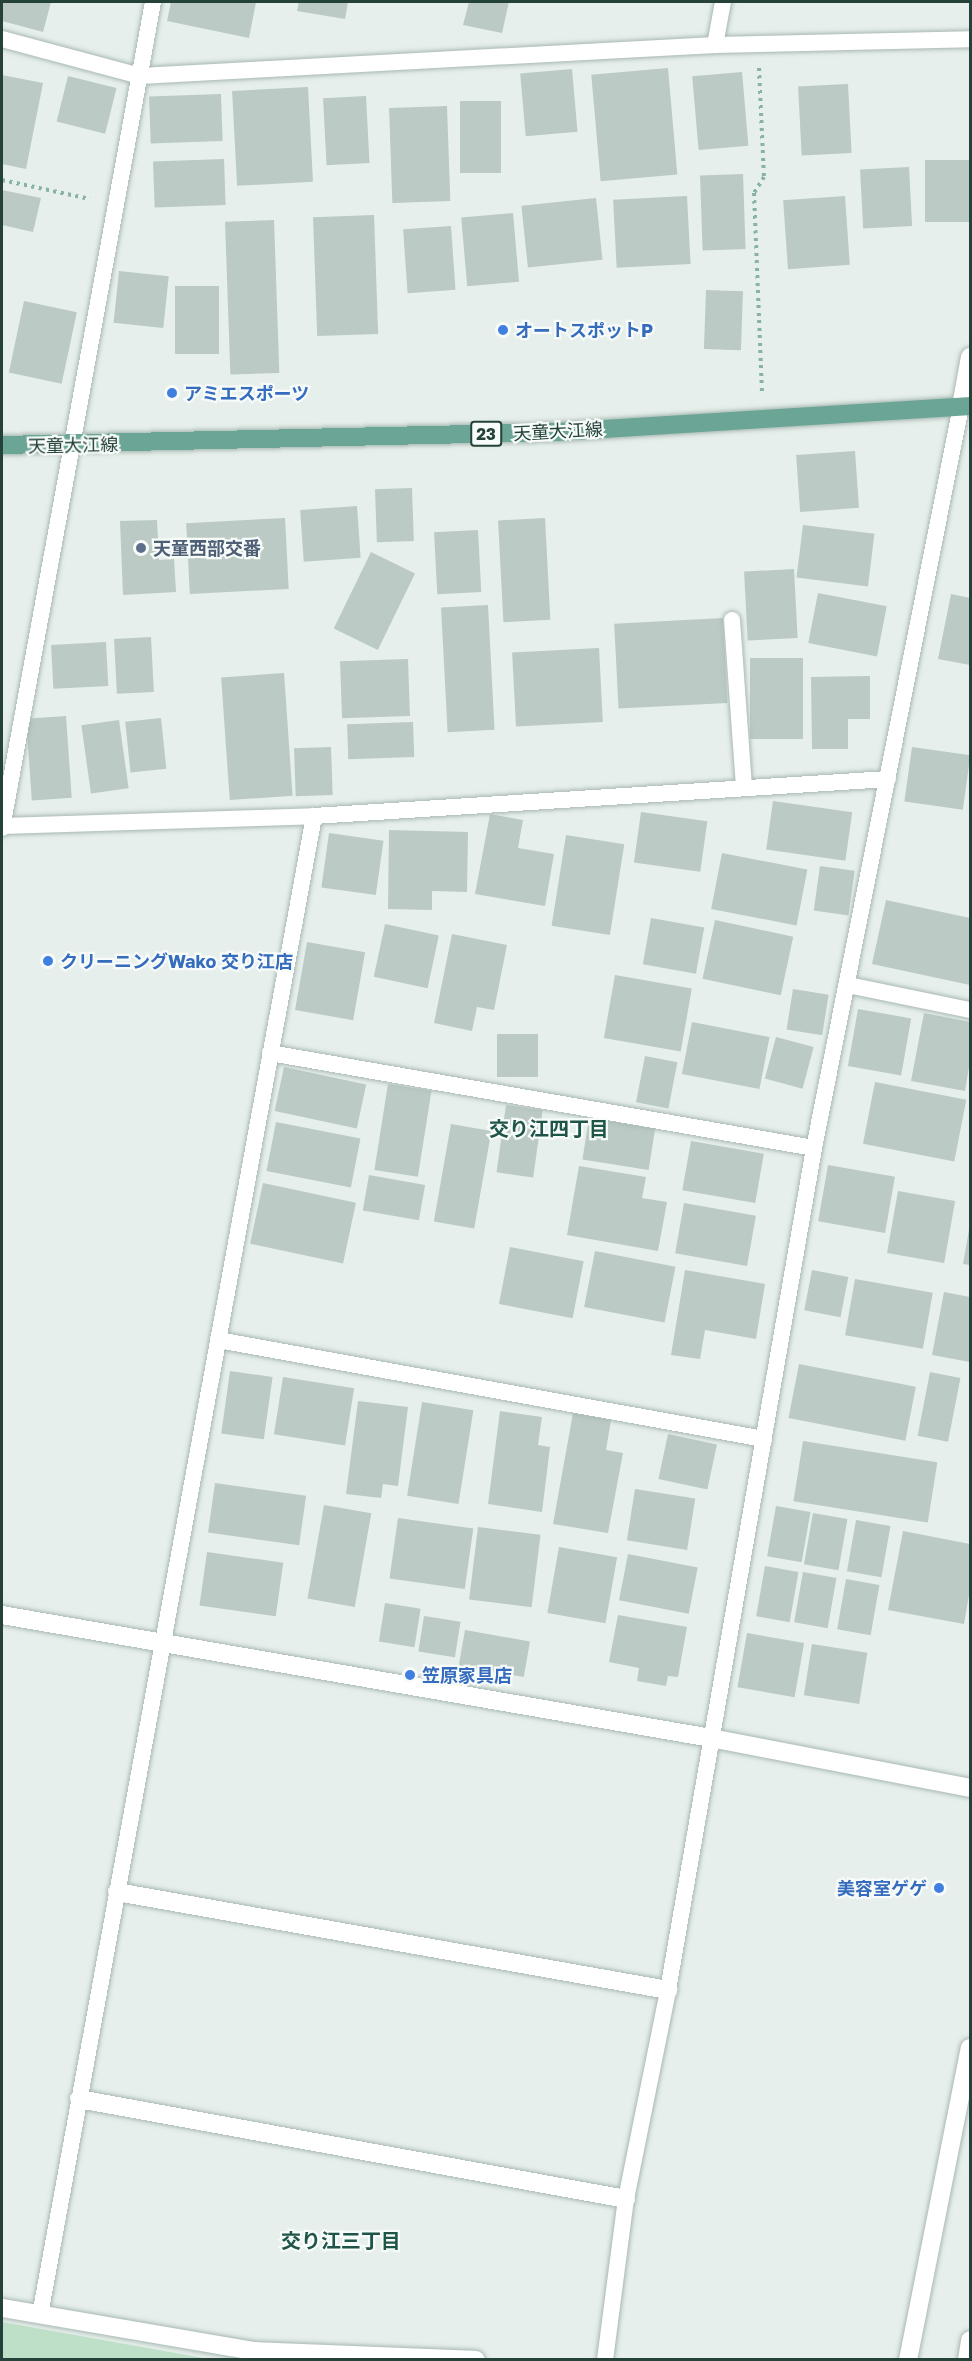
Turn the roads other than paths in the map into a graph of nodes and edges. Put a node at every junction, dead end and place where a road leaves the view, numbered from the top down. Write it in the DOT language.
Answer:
graph roads {
  1 [pos="153,2"];
  2 [pos="723,2"];
  3 [pos="2,39"];
  4 [pos="970,39"];
  5 [pos="715,45"];
  6 [pos="140,76"];
  7 [pos="970,357"];
  8 [pos="966,406"];
  9 [pos="2,445"];
  10 [pos="73,446"];
  11 [pos="732,621"];
  12 [pos="888,779"];
  13 [pos="744,788"];
  14 [pos="314,816"];
  15 [pos="2,827"];
  16 [pos="848,985"];
  17 [pos="970,1010"];
  18 [pos="270,1053"];
  19 [pos="814,1148"];
  20 [pos="218,1340"];
  21 [pos="764,1439"];
  22 [pos="2,1614"];
  23 [pos="161,1644"];
  24 [pos="711,1738"];
  25 [pos="970,1788"];
  26 [pos="117,1892"];
  27 [pos="668,1990"];
  28 [pos="970,2048"];
  29 [pos="79,2099"];
  30 [pos="626,2199"];
  31 [pos="2,2308"];
  32 [pos="40,2315"];
  33 [pos="970,2340"];
  34 [pos="476,2360"];
  35 [pos="605,2360"];
  36 [pos="908,2360"];
  37 [pos="967,2360"];
  1 -- 6 [label="lane"];
  2 -- 5 [label="lane"];
  3 -- 6 [label="lane"];
  4 -- 5 [label="lane"];
  5 -- 6 [label="lane"];
  6 -- 10 [label="lane"];
  7 -- 8 [label="street"];
  8 -- 10 [label="main road, 天童大江線 / 23"];
  8 -- 12 [label="lane"];
  9 -- 10 [label="main road, 天童大江線 / 23"];
  10 -- 15 [label="lane"];
  11 -- 13 [label="lane"];
  12 -- 13 [label="lane"];
  12 -- 16 [label="lane"];
  13 -- 14 [label="lane"];
  14 -- 15 [label="lane"];
  14 -- 18 [label="lane"];
  16 -- 17 [label="lane"];
  16 -- 19 [label="lane"];
  18 -- 19 [label="lane"];
  18 -- 20 [label="lane"];
  19 -- 21 [label="lane"];
  20 -- 21 [label="lane"];
  20 -- 23 [label="lane"];
  21 -- 24 [label="lane"];
  22 -- 23 [label="street"];
  23 -- 24 [label="street"];
  23 -- 26 [label="lane"];
  24 -- 25 [label="street"];
  24 -- 27 [label="lane"];
  26 -- 27 [label="street"];
  26 -- 29 [label="lane"];
  27 -- 30 [label="lane"];
  28 -- 36 [label="street"];
  29 -- 30 [label="street"];
  29 -- 32 [label="lane"];
  30 -- 35 [label="lane"];
  31 -- 32 [label="street"];
  32 -- 34 [label="street"];
  33 -- 37 [label="street"];
}
